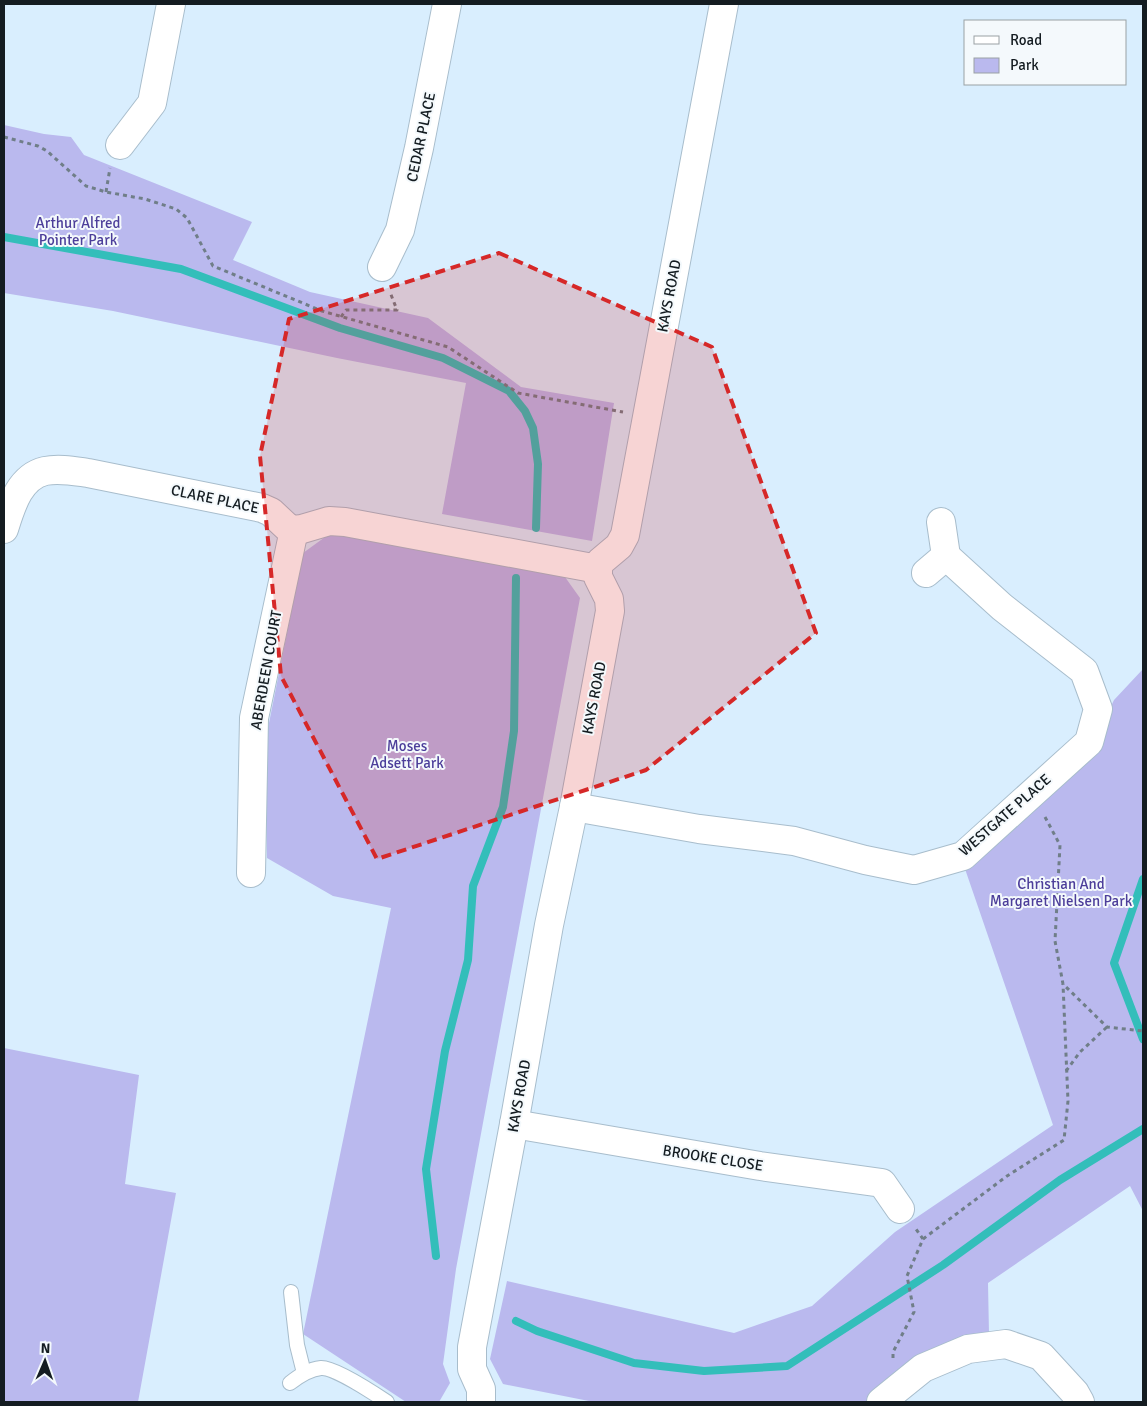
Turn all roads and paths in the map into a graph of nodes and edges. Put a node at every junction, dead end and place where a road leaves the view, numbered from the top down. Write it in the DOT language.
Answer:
graph roads {
  1 [pos="171,4"];
  2 [pos="447,4"];
  3 [pos="724,4"];
  4 [pos="4,137"];
  5 [pos="120,145"];
  6 [pos="382,267"];
  7 [pos="340,317"];
  8 [pos="646,416"];
  9 [pos="942,522"];
  10 [pos="4,529"];
  11 [pos="294,530"];
  12 [pos="598,569"];
  13 [pos="1032,794"];
  14 [pos="574,807"];
  15 [pos="251,873"];
  16 [pos="1063,984"];
  17 [pos="1107,1027"];
  18 [pos="1143,1031"];
  19 [pos="1066,1072"];
  20 [pos="514,1124"];
  21 [pos="900,1209"];
  22 [pos="923,1239"];
  23 [pos="291,1292"];
  24 [pos="914,1312"];
  25 [pos="304,1373"];
  26 [pos="290,1383"];
  27 [pos="387,1402"];
  28 [pos="481,1402"];
  29 [pos="881,1402"];
  30 [pos="1080,1402"];
  1 -- 5 [label="street"];
  2 -- 6 [label="street, CEDAR PLACE"];
  3 -- 8 [label="street, KAYS ROAD"];
  4 -- 7 [label="path"];
  6 -- 7 [label="path"];
  7 -- 8 [label="path"];
  8 -- 12 [label="street, KAYS ROAD"];
  9 -- 13 [label="street, WESTGATE PLACE"];
  10 -- 11 [label="street, CLARE PLACE"];
  11 -- 12 [label="street"];
  11 -- 15 [label="street, ABERDEEN COURT"];
  12 -- 14 [label="street, KAYS ROAD"];
  13 -- 14 [label="street, WESTGATE PLACE"];
  13 -- 16 [label="path"];
  14 -- 20 [label="street, KAYS ROAD"];
  16 -- 17 [label="path"];
  16 -- 19 [label="path"];
  17 -- 18 [label="path"];
  17 -- 19 [label="path"];
  19 -- 22 [label="path"];
  20 -- 21 [label="street, BROOKE CLOSE"];
  20 -- 28 [label="street, KAYS ROAD"];
  21 -- 22 [label="path"];
  22 -- 24 [label="path"];
  23 -- 25 [label="lane"];
  25 -- 26 [label="lane"];
  25 -- 27 [label="lane"];
  29 -- 30 [label="street"];
}
